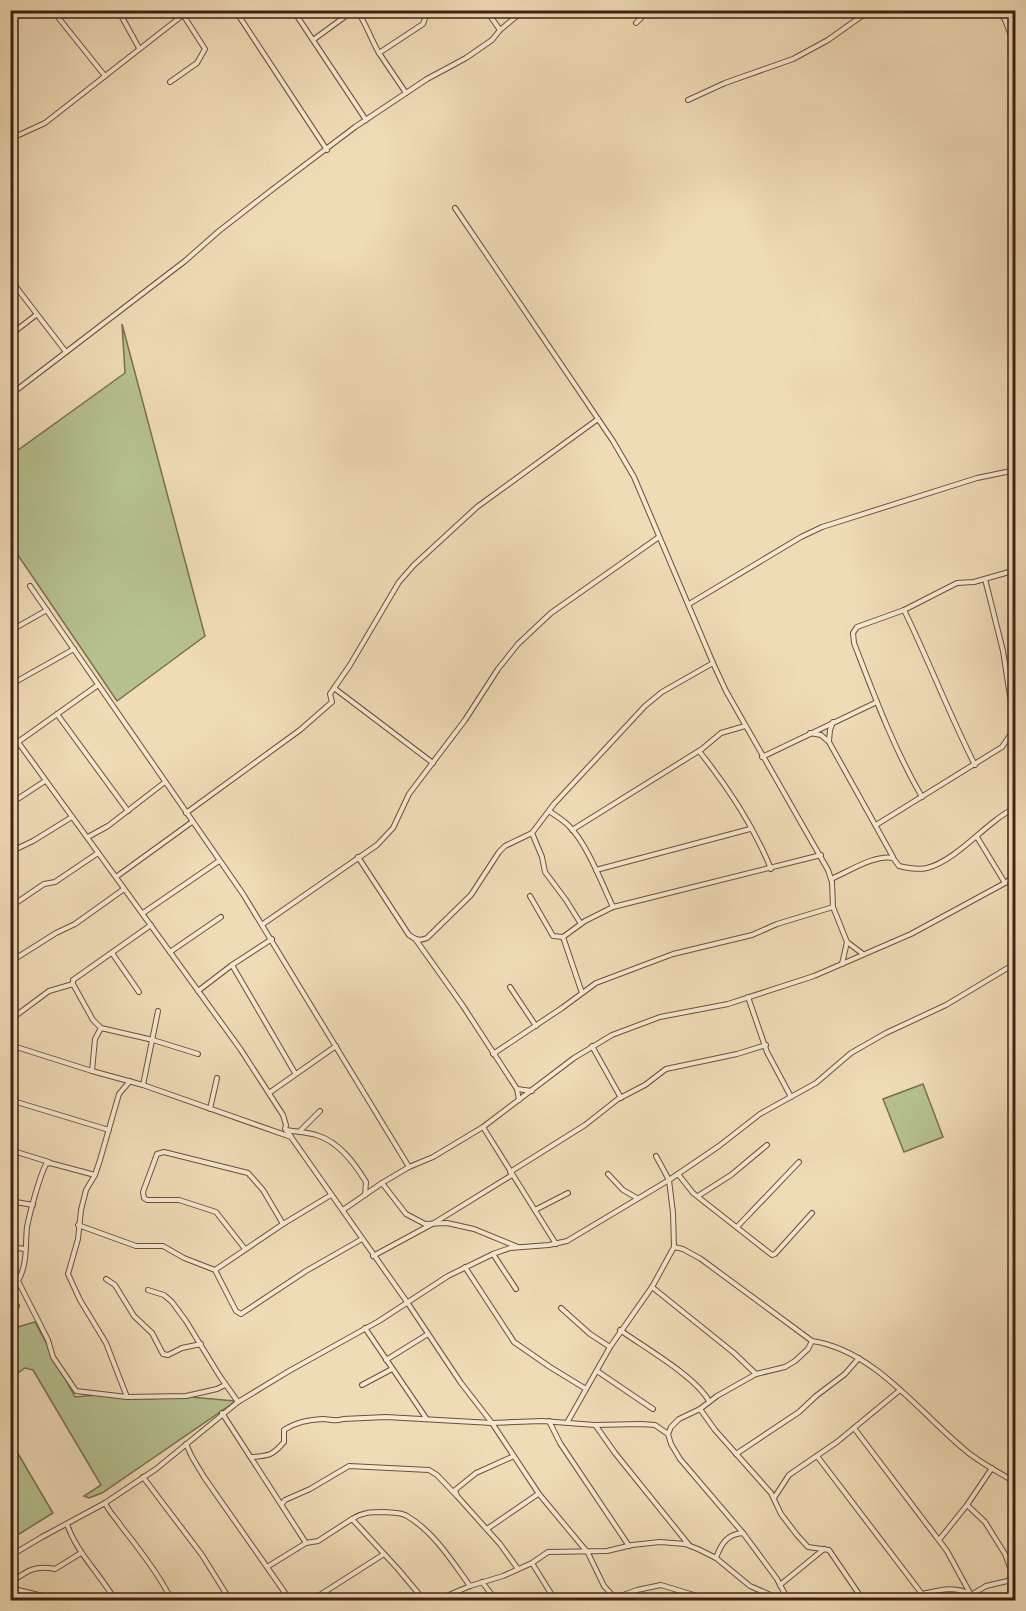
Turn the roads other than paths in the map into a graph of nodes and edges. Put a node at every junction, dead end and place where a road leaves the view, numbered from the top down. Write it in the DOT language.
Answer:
graph roads {
  1 [pos="15,10"];
  2 [pos="56,10"];
  3 [pos="118,10"];
  4 [pos="235,10"];
  5 [pos="293,10"];
  6 [pos="355,10"];
  7 [pos="428,10"];
  8 [pos="486,10"];
  9 [pos="524,10"];
  10 [pos="649,10"];
  11 [pos="870,10"];
  12 [pos="999,10"];
  13 [pos="181,13"];
  14 [pos="1016,15"];
  15 [pos="10,19"];
  16 [pos="1005,20"];
  17 [pos="636,23"];
  18 [pos="500,30"];
  19 [pos="313,40"];
  20 [pos="139,48"];
  21 [pos="1016,48"];
  22 [pos="380,53"];
  23 [pos="105,76"];
  24 [pos="170,82"];
  25 [pos="406,93"];
  26 [pos="688,100"];
  27 [pos="366,120"];
  28 [pos="10,139"];
  29 [pos="327,150"];
  30 [pos="455,208"];
  31 [pos="10,279"];
  32 [pos="36,315"];
  33 [pos="10,335"];
  34 [pos="66,352"];
  35 [pos="10,395"];
  36 [pos="598,419"];
  37 [pos="1014,471"];
  38 [pos="1016,482"];
  39 [pos="659,537"];
  40 [pos="1016,570"];
  41 [pos="985,579"];
  42 [pos="30,586"];
  43 [pos="689,604"];
  44 [pos="47,610"];
  45 [pos="904,610"];
  46 [pos="10,631"];
  47 [pos="74,649"];
  48 [pos="713,663"];
  49 [pos="10,685"];
  50 [pos="98,685"];
  51 [pos="334,688"];
  52 [pos="876,702"];
  53 [pos="57,714"];
  54 [pos="833,722"];
  55 [pos="746,726"];
  56 [pos="10,731"];
  57 [pos="810,733"];
  58 [pos="18,742"];
  59 [pos="829,742"];
  60 [pos="699,751"];
  61 [pos="762,757"];
  62 [pos="433,763"];
  63 [pos="975,765"];
  64 [pos="45,781"];
  65 [pos="165,782"];
  66 [pos="922,797"];
  67 [pos="10,804"];
  68 [pos="1016,807"];
  69 [pos="128,811"];
  70 [pos="549,811"];
  71 [pos="186,813"];
  72 [pos="72,816"];
  73 [pos="192,822"];
  74 [pos="876,825"];
  75 [pos="750,829"];
  76 [pos="572,830"];
  77 [pos="532,833"];
  78 [pos="88,837"];
  79 [pos="977,837"];
  80 [pos="10,852"];
  81 [pos="98,853"];
  82 [pos="820,855"];
  83 [pos="358,857"];
  84 [pos="893,858"];
  85 [pos="219,861"];
  86 [pos="771,869"];
  87 [pos="596,870"];
  88 [pos="1016,875"];
  89 [pos="116,877"];
  90 [pos="831,879"];
  91 [pos="1005,883"];
  92 [pos="124,890"];
  93 [pos="530,896"];
  94 [pos="10,907"];
  95 [pos="613,907"];
  96 [pos="833,907"];
  97 [pos="142,913"];
  98 [pos="221,916"];
  99 [pos="263,924"];
  100 [pos="580,924"];
  101 [pos="151,926"];
  102 [pos="563,937"];
  103 [pos="272,939"];
  104 [pos="415,939"];
  105 [pos="848,942"];
  106 [pos="170,952"];
  107 [pos="112,953"];
  108 [pos="863,954"];
  109 [pos="10,962"];
  110 [pos="1016,963"];
  111 [pos="842,964"];
  112 [pos="232,965"];
  113 [pos="73,984"];
  114 [pos="510,987"];
  115 [pos="198,991"];
  116 [pos="139,992"];
  117 [pos="582,993"];
  118 [pos="748,997"];
  119 [pos="158,1011"];
  120 [pos="10,1020"];
  121 [pos="536,1026"];
  122 [pos="101,1028"];
  123 [pos="153,1040"];
  124 [pos="10,1045"];
  125 [pos="766,1045"];
  126 [pos="336,1046"];
  127 [pos="592,1046"];
  128 [pos="198,1054"];
  129 [pos="493,1054"];
  130 [pos="92,1071"];
  131 [pos="295,1073"];
  132 [pos="217,1078"];
  133 [pos="130,1081"];
  134 [pos="143,1085"];
  135 [pos="517,1089"];
  136 [pos="532,1091"];
  137 [pos="269,1093"];
  138 [pos="791,1097"];
  139 [pos="621,1098"];
  140 [pos="10,1100"];
  141 [pos="519,1100"];
  142 [pos="210,1109"];
  143 [pos="320,1111"];
  144 [pos="483,1127"];
  145 [pos="109,1130"];
  146 [pos="285,1130"];
  147 [pos="299,1132"];
  148 [pos="291,1137"];
  149 [pos="766,1145"];
  150 [pos="10,1150"];
  151 [pos="656,1156"];
  152 [pos="799,1162"];
  153 [pos="50,1163"];
  154 [pos="409,1167"];
  155 [pos="511,1174"];
  156 [pos="608,1174"];
  157 [pos="678,1174"];
  158 [pos="95,1175"];
  159 [pos="669,1180"];
  160 [pos="381,1184"];
  161 [pos="568,1193"];
  162 [pos="331,1195"];
  163 [pos="364,1195"];
  164 [pos="698,1196"];
  165 [pos="638,1198"];
  166 [pos="10,1201"];
  167 [pos="33,1205"];
  168 [pos="342,1209"];
  169 [pos="535,1210"];
  170 [pos="812,1214"];
  171 [pos="434,1222"];
  172 [pos="283,1224"];
  173 [pos="78,1225"];
  174 [pos="737,1227"];
  175 [pos="362,1239"];
  176 [pos="505,1241"];
  177 [pos="556,1244"];
  178 [pos="10,1247"];
  179 [pos="674,1247"];
  180 [pos="510,1248"];
  181 [pos="519,1248"];
  182 [pos="26,1249"];
  183 [pos="245,1249"];
  184 [pos="493,1254"];
  185 [pos="373,1256"];
  186 [pos="465,1267"];
  187 [pos="215,1270"];
  188 [pos="106,1279"];
  189 [pos="652,1287"];
  190 [pos="516,1288"];
  191 [pos="148,1290"];
  192 [pos="407,1302"];
  193 [pos="10,1305"];
  194 [pos="17,1306"];
  195 [pos="561,1308"];
  196 [pos="365,1328"];
  197 [pos="620,1330"];
  198 [pos="428,1334"];
  199 [pos="812,1341"];
  200 [pos="201,1344"];
  201 [pos="609,1347"];
  202 [pos="859,1358"];
  203 [pos="386,1360"];
  204 [pos="392,1369"];
  205 [pos="597,1371"];
  206 [pos="756,1374"];
  207 [pos="362,1384"];
  208 [pos="225,1385"];
  209 [pos="586,1389"];
  210 [pos="900,1390"];
  211 [pos="127,1397"];
  212 [pos="709,1401"];
  213 [pos="238,1402"];
  214 [pos="653,1408"];
  215 [pos="700,1409"];
  216 [pos="222,1413"];
  217 [pos="426,1419"];
  218 [pos="549,1421"];
  219 [pos="568,1421"];
  220 [pos="492,1423"];
  221 [pos="596,1425"];
  222 [pos="854,1428"];
  223 [pos="668,1434"];
  224 [pos="186,1444"];
  225 [pos="736,1454"];
  226 [pos="514,1456"];
  227 [pos="817,1456"];
  228 [pos="252,1457"];
  229 [pos="992,1468"];
  230 [pos="143,1477"];
  231 [pos="1016,1483"];
  232 [pos="539,1494"];
  233 [pos="457,1496"];
  234 [pos="774,1498"];
  235 [pos="105,1503"];
  236 [pos="282,1504"];
  237 [pos="967,1505"];
  238 [pos="348,1521"];
  239 [pos="67,1524"];
  240 [pos="487,1529"];
  241 [pos="744,1533"];
  242 [pos="939,1540"];
  243 [pos="306,1543"];
  244 [pos="629,1546"];
  245 [pos="689,1546"];
  246 [pos="824,1548"];
  247 [pos="81,1552"];
  248 [pos="588,1552"];
  249 [pos="384,1554"];
  250 [pos="10,1556"];
  251 [pos="716,1558"];
  252 [pos="532,1563"];
  253 [pos="267,1567"];
  254 [pos="518,1569"];
  255 [pos="1014,1579"];
  256 [pos="482,1582"];
  257 [pos="10,1583"];
  258 [pos="780,1585"];
  259 [pos="470,1586"];
  260 [pos="10,1588"];
  261 [pos="922,1594"];
  262 [pos="971,1595"];
  263 [pos="40,1598"];
  264 [pos="59,1600"];
  265 [pos="115,1600"];
  266 [pos="171,1600"];
  267 [pos="230,1600"];
  268 [pos="290,1600"];
  269 [pos="312,1600"];
  270 [pos="424,1600"];
  271 [pos="437,1600"];
  272 [pos="496,1600"];
  273 [pos="555,1600"];
  274 [pos="614,1600"];
  275 [pos="710,1600"];
  276 [pos="782,1600"];
  277 [pos="788,1600"];
  278 [pos="864,1600"];
  279 [pos="898,1600"];
  280 [pos="914,1600"];
  281 [pos="919,1600"];
  282 [pos="968,1600"];
  283 [pos="1010,1600"];
  1 -- 15 [label="street"];
  2 -- 23 [label="street"];
  3 -- 20 [label="street"];
  4 -- 29 [label="street"];
  5 -- 19 [label="street"];
  6 -- 19 [label="street"];
  6 -- 22 [label="street"];
  7 -- 22 [label="street"];
  8 -- 18 [label="street"];
  9 -- 18 [label="street"];
  10 -- 17 [label="street"];
  11 -- 26 [label="street"];
  12 -- 16 [label="street"];
  13 -- 20 [label="street"];
  13 -- 24 [label="street"];
  14 -- 16 [label="street"];
  16 -- 21 [label="street"];
  18 -- 25 [label="street"];
  19 -- 27 [label="street"];
  20 -- 23 [label="street"];
  22 -- 25 [label="street"];
  23 -- 28 [label="street"];
  25 -- 27 [label="street"];
  27 -- 29 [label="street"];
  29 -- 34 [label="street"];
  30 -- 36 [label="street"];
  31 -- 32 [label="street"];
  32 -- 33 [label="street"];
  32 -- 34 [label="street"];
  34 -- 35 [label="street"];
  36 -- 39 [label="street"];
  36 -- 51 [label="street"];
  37 -- 38 [label="street"];
  37 -- 43 [label="street"];
  39 -- 43 [label="street"];
  39 -- 62 [label="street"];
  40 -- 41 [label="street"];
  41 -- 45 [label="street"];
  41 -- 63 [label="street"];
  42 -- 44 [label="street"];
  43 -- 48 [label="street"];
  44 -- 46 [label="street"];
  44 -- 47 [label="street"];
  45 -- 52 [label="street"];
  45 -- 63 [label="street"];
  47 -- 49 [label="street"];
  47 -- 50 [label="street"];
  48 -- 55 [label="street"];
  48 -- 70 [label="street"];
  50 -- 53 [label="street"];
  50 -- 65 [label="street"];
  51 -- 62 [label="street"];
  51 -- 71 [label="street"];
  52 -- 54 [label="street"];
  52 -- 66 [label="street"];
  53 -- 58 [label="street"];
  53 -- 69 [label="street"];
  54 -- 57 [label="street"];
  54 -- 59 [label="street"];
  55 -- 60 [label="street"];
  55 -- 61 [label="street"];
  56 -- 58 [label="street"];
  57 -- 59 [label="street"];
  57 -- 61 [label="street"];
  58 -- 64 [label="street"];
  59 -- 74 [label="street"];
  60 -- 75 [label="street"];
  60 -- 76 [label="street"];
  61 -- 82 [label="street"];
  62 -- 83 [label="street"];
  63 -- 66 [label="street"];
  64 -- 67 [label="street"];
  64 -- 72 [label="street"];
  65 -- 69 [label="street"];
  65 -- 71 [label="street"];
  66 -- 74 [label="street"];
  68 -- 79 [label="street"];
  69 -- 78 [label="street"];
  70 -- 76 [label="street"];
  70 -- 77 [label="street"];
  71 -- 73 [label="street"];
  72 -- 78 [label="street"];
  72 -- 80 [label="street"];
  73 -- 85 [label="street"];
  73 -- 89 [label="street"];
  74 -- 84 [label="street"];
  75 -- 86 [label="street"];
  75 -- 87 [label="street"];
  76 -- 87 [label="street"];
  77 -- 100 [label="street"];
  77 -- 104 [label="street"];
  78 -- 81 [label="street"];
  79 -- 84 [label="street"];
  79 -- 91 [label="street"];
  81 -- 89 [label="street"];
  81 -- 94 [label="street"];
  82 -- 86 [label="street"];
  82 -- 90 [label="street"];
  83 -- 99 [label="street"];
  83 -- 104 [label="street"];
  84 -- 90 [label="street"];
  85 -- 97 [label="street"];
  85 -- 99 [label="street"];
  86 -- 95 [label="street"];
  87 -- 95 [label="street"];
  88 -- 91 [label="street"];
  89 -- 92 [label="street"];
  90 -- 96 [label="street"];
  91 -- 108 [label="street"];
  92 -- 97 [label="street"];
  92 -- 109 [label="street"];
  93 -- 102 [label="street"];
  95 -- 100 [label="street"];
  96 -- 105 [label="street"];
  96 -- 117 [label="street"];
  97 -- 101 [label="street"];
  98 -- 106 [label="street"];
  99 -- 103 [label="street"];
  100 -- 102 [label="street"];
  101 -- 106 [label="street"];
  101 -- 107 [label="street"];
  102 -- 117 [label="street"];
  103 -- 112 [label="street"];
  103 -- 126 [label="street"];
  104 -- 129 [label="street"];
  105 -- 108 [label="street"];
  105 -- 111 [label="street"];
  106 -- 115 [label="street"];
  107 -- 113 [label="street"];
  107 -- 116 [label="street"];
  108 -- 111 [label="street"];
  110 -- 138 [label="street"];
  111 -- 118 [label="street"];
  112 -- 115 [label="street"];
  112 -- 131 [label="street"];
  113 -- 120 [label="street"];
  113 -- 122 [label="street"];
  114 -- 121 [label="street"];
  115 -- 137 [label="street"];
  117 -- 121 [label="street"];
  118 -- 125 [label="street"];
  118 -- 127 [label="street"];
  119 -- 123 [label="street"];
  121 -- 129 [label="street"];
  122 -- 123 [label="street"];
  122 -- 130 [label="street"];
  123 -- 128 [label="street"];
  123 -- 134 [label="street"];
  124 -- 130 [label="street"];
  125 -- 138 [label="street"];
  125 -- 139 [label="street"];
  126 -- 131 [label="street"];
  126 -- 154 [label="street"];
  127 -- 136 [label="street"];
  127 -- 139 [label="street"];
  129 -- 135 [label="street"];
  130 -- 133 [label="street"];
  131 -- 137 [label="street"];
  132 -- 142 [label="street"];
  133 -- 134 [label="street"];
  133 -- 145 [label="street"];
  134 -- 142 [label="street"];
  135 -- 136 [label="street"];
  135 -- 141 [label="street"];
  136 -- 141 [label="street"];
  137 -- 146 [label="street"];
  138 -- 157 [label="street"];
  139 -- 155 [label="street"];
  140 -- 145 [label="street"];
  141 -- 144 [label="street"];
  142 -- 148 [label="street"];
  143 -- 147 [label="street"];
  144 -- 154 [label="street"];
  144 -- 155 [label="street"];
  145 -- 158 [label="street"];
  146 -- 147 [label="street"];
  146 -- 148 [label="street"];
  147 -- 163 [label="street"];
  148 -- 162 [label="street"];
  149 -- 164 [label="street"];
  150 -- 153 [label="street"];
  151 -- 159 [label="street"];
  152 -- 174 [label="street"];
  153 -- 158 [label="street"];
  153 -- 167 [label="street"];
  154 -- 160 [label="street"];
  155 -- 169 [label="street"];
  155 -- 171 [label="street"];
  156 -- 165 [label="street"];
  157 -- 159 [label="street"];
  157 -- 164 [label="street"];
  158 -- 173 [label="street"];
  159 -- 165 [label="street"];
  159 -- 179 [label="street"];
  160 -- 163 [label="street"];
  160 -- 171 [label="street"];
  161 -- 169 [label="street"];
  162 -- 168 [label="street"];
  162 -- 172 [label="street"];
  163 -- 168 [label="street"];
  164 -- 174 [label="street"];
  165 -- 177 [label="street"];
  166 -- 167 [label="street"];
  167 -- 182 [label="street"];
  168 -- 175 [label="street"];
  169 -- 177 [label="street"];
  170 -- 174 [label="street"];
  171 -- 176 [label="street"];
  171 -- 185 [label="street"];
  172 -- 183 [label="street"];
  172 -- 183 [label="street"];
  173 -- 187 [label="street"];
  173 -- 211 [label="street"];
  175 -- 185 [label="street"];
  175 -- 187 [label="street"];
  176 -- 180 [label="street"];
  176 -- 181 [label="street"];
  177 -- 181 [label="street"];
  178 -- 182 [label="street"];
  179 -- 189 [label="street"];
  179 -- 199 [label="street"];
  180 -- 181 [label="street"];
  180 -- 184 [label="street"];
  182 -- 211 [label="street"];
  183 -- 187 [label="street"];
  184 -- 186 [label="street"];
  184 -- 190 [label="street"];
  185 -- 192 [label="street"];
  186 -- 192 [label="street"];
  186 -- 209 [label="street"];
  188 -- 200 [label="street"];
  189 -- 197 [label="street"];
  189 -- 206 [label="street"];
  191 -- 200 [label="street"];
  192 -- 196 [label="street"];
  192 -- 198 [label="street"];
  193 -- 194 [label="street"];
  195 -- 201 [label="street"];
  196 -- 203 [label="street"];
  196 -- 213 [label="street"];
  197 -- 201 [label="street"];
  197 -- 212 [label="street"];
  198 -- 203 [label="street"];
  198 -- 220 [label="street"];
  199 -- 202 [label="street"];
  199 -- 206 [label="street"];
  200 -- 208 [label="street"];
  201 -- 205 [label="street"];
  202 -- 210 [label="street"];
  202 -- 225 [label="street"];
  203 -- 204 [label="street"];
  204 -- 207 [label="street"];
  204 -- 217 [label="street"];
  205 -- 209 [label="street"];
  205 -- 214 [label="street"];
  206 -- 212 [label="street"];
  208 -- 211 [label="street"];
  208 -- 213 [label="street"];
  209 -- 219 [label="street"];
  210 -- 222 [label="street"];
  210 -- 229 [label="street"];
  212 -- 215 [label="street"];
  213 -- 216 [label="street"];
  215 -- 223 [label="street"];
  215 -- 225 [label="street"];
  216 -- 224 [label="street"];
  216 -- 228 [label="street"];
  217 -- 220 [label="street"];
  217 -- 228 [label="street"];
  218 -- 219 [label="street"];
  218 -- 220 [label="street"];
  218 -- 244 [label="street"];
  219 -- 221 [label="street"];
  220 -- 226 [label="street"];
  221 -- 223 [label="street"];
  221 -- 245 [label="street"];
  222 -- 227 [label="street"];
  222 -- 242 [label="street"];
  223 -- 241 [label="street"];
  224 -- 230 [label="street"];
  224 -- 253 [label="street"];
  225 -- 234 [label="street"];
  226 -- 232 [label="street"];
  226 -- 233 [label="street"];
  227 -- 234 [label="street"];
  227 -- 261 [label="street"];
  228 -- 236 [label="street"];
  229 -- 231 [label="street"];
  229 -- 237 [label="street"];
  230 -- 235 [label="street"];
  230 -- 267 [label="street"];
  232 -- 240 [label="street"];
  232 -- 248 [label="street"];
  233 -- 236 [label="street"];
  233 -- 240 [label="street"];
  234 -- 246 [label="street"];
  235 -- 239 [label="street"];
  235 -- 266 [label="street"];
  236 -- 243 [label="street"];
  237 -- 242 [label="street"];
  237 -- 255 [label="street"];
  238 -- 243 [label="street"];
  238 -- 249 [label="street"];
  238 -- 259 [label="street"];
  239 -- 247 [label="street"];
  239 -- 250 [label="street"];
  240 -- 254 [label="street"];
  241 -- 251 [label="street"];
  241 -- 258 [label="street"];
  242 -- 262 [label="street"];
  243 -- 253 [label="street"];
  244 -- 245 [label="street"];
  244 -- 248 [label="street"];
  245 -- 251 [label="street"];
  246 -- 258 [label="street"];
  246 -- 278 [label="street"];
  247 -- 257 [label="street"];
  247 -- 265 [label="street"];
  248 -- 252 [label="street"];
  248 -- 274 [label="street"];
  249 -- 269 [label="street"];
  249 -- 270 [label="street"];
  251 -- 276 [label="street"];
  252 -- 254 [label="street"];
  252 -- 273 [label="street"];
  253 -- 268 [label="street"];
  254 -- 256 [label="street"];
  255 -- 262 [label="street"];
  255 -- 283 [label="street"];
  256 -- 259 [label="street"];
  256 -- 272 [label="street"];
  258 -- 277 [label="street"];
  259 -- 271 [label="street"];
  260 -- 263 [label="street"];
  261 -- 262 [label="street"];
  261 -- 281 [label="street"];
  262 -- 282 [label="street"];
  263 -- 264 [label="street"];
  274 -- 275 [label="street"];
  279 -- 280 [label="street"];
}
